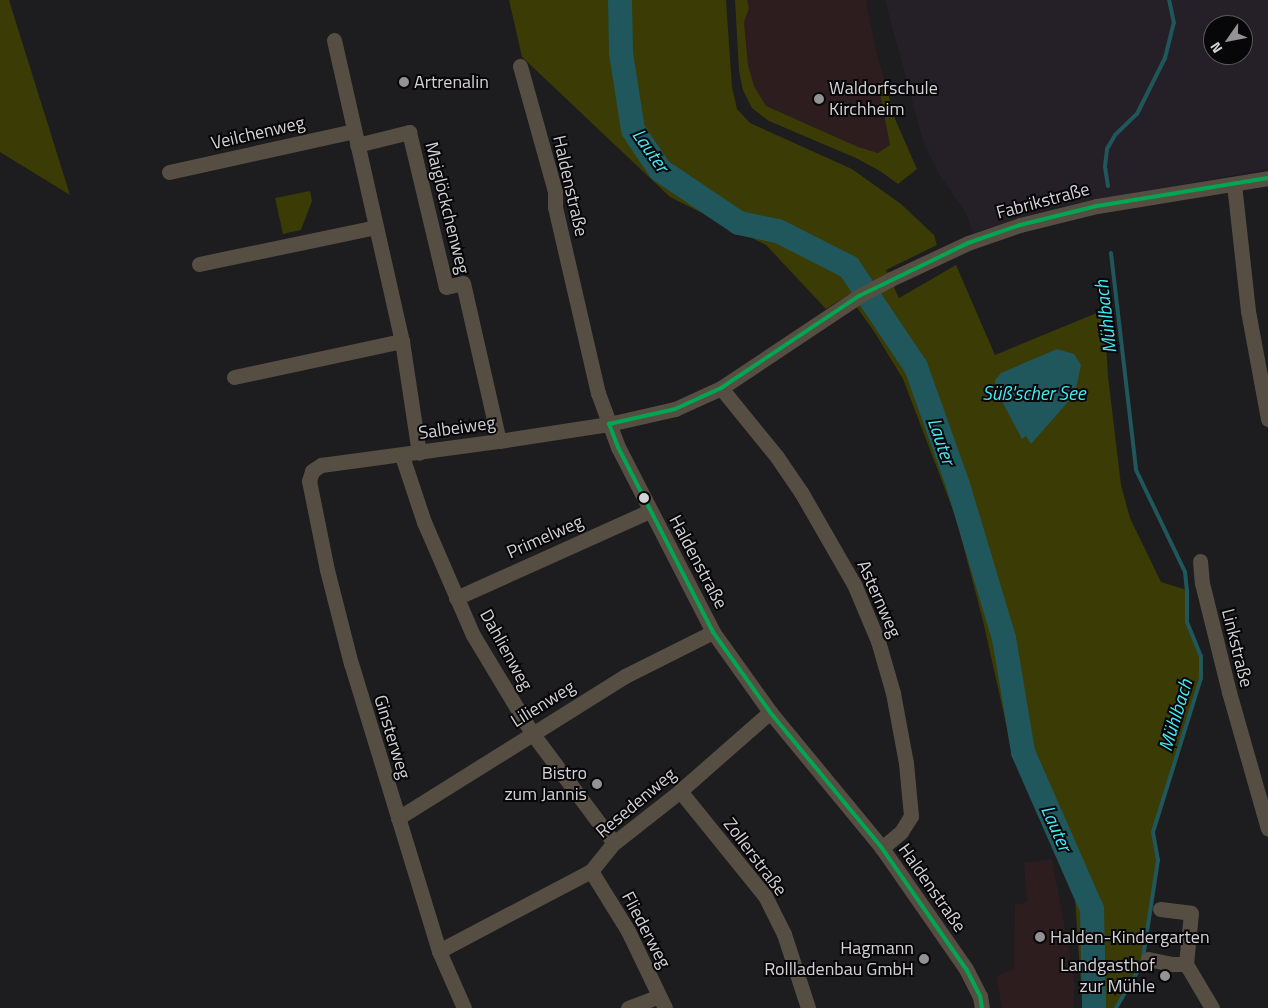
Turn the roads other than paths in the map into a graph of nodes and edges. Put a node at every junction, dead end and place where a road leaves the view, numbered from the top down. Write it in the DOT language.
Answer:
graph roads {
  1 [pos="334,40"];
  2 [pos="520,66"];
  3 [pos="356,138"];
  4 [pos="169,172"];
  5 [pos="1268,178"];
  6 [pos="1234,184"];
  7 [pos="376,227"];
  8 [pos="200,264"];
  9 [pos="402,341"];
  10 [pos="234,377"];
  11 [pos="721,388"];
  12 [pos="1268,419"];
  13 [pos="609,424"];
  14 [pos="499,442"];
  15 [pos="419,452"];
  16 [pos="402,456"];
  17 [pos="312,471"];
  18 [pos="650,511"];
  19 [pos="1200,561"];
  20 [pos="456,598"];
  21 [pos="713,632"];
  22 [pos="770,712"];
  23 [pos="532,733"];
  24 [pos="680,791"];
  25 [pos="398,818"];
  26 [pos="1268,829"];
  27 [pos="614,843"];
  28 [pos="882,848"];
  29 [pos="591,871"];
  30 [pos="1160,909"];
  31 [pos="439,951"];
  32 [pos="1148,959"];
  33 [pos="1186,964"];
  34 [pos="662,1002"];
  35 [pos="464,1008"];
  36 [pos="628,1008"];
  37 [pos="808,1008"];
  38 [pos="982,1008"];
  39 [pos="1212,1008"];
  1 -- 3 [label="street"];
  2 -- 13 [label="street, Haldenstraße"];
  3 -- 4 [label="street, Veilchenweg"];
  3 -- 7 [label="street"];
  3 -- 14 [label="street, Maiglöckchenweg"];
  5 -- 6 [label="street, Fabrikstraße"];
  6 -- 11 [label="street, Fabrikstraße"];
  6 -- 12 [label="street"];
  7 -- 8 [label="street"];
  7 -- 9 [label="street"];
  9 -- 10 [label="street"];
  9 -- 15 [label="street"];
  11 -- 13 [label="street"];
  11 -- 28 [label="street, Asternweg"];
  13 -- 14 [label="street, Salbeiweg"];
  13 -- 18 [label="street, Haldenstraße"];
  14 -- 15 [label="street, Salbeiweg"];
  15 -- 16 [label="street, Salbeiweg"];
  16 -- 17 [label="street, Salbeiweg"];
  16 -- 20 [label="street, Dahlienweg"];
  17 -- 25 [label="street, Ginsterweg"];
  18 -- 20 [label="street, Primelweg"];
  18 -- 21 [label="street, Haldenstraße"];
  19 -- 26 [label="street, Linkstraße"];
  20 -- 23 [label="street, Dahlienweg"];
  21 -- 22 [label="street, Haldenstraße"];
  21 -- 23 [label="street, Lilienweg"];
  22 -- 24 [label="street, Resedenweg"];
  22 -- 28 [label="street, Haldenstraße"];
  23 -- 25 [label="street, Lilienweg"];
  23 -- 27 [label="street, Dahlienweg"];
  24 -- 27 [label="street, Resedenweg"];
  24 -- 37 [label="street, Zollerstraße"];
  25 -- 31 [label="street, Ginsterweg"];
  27 -- 29 [label="street, Resedenweg"];
  28 -- 38 [label="street, Haldenstraße"];
  29 -- 31 [label="street, Resedenweg"];
  29 -- 34 [label="street, Fliederweg"];
  30 -- 33 [label="street"];
  31 -- 35 [label="street, Ginsterweg"];
  32 -- 33 [label="street"];
  33 -- 39 [label="street"];
  34 -- 36 [label="street"];
}
